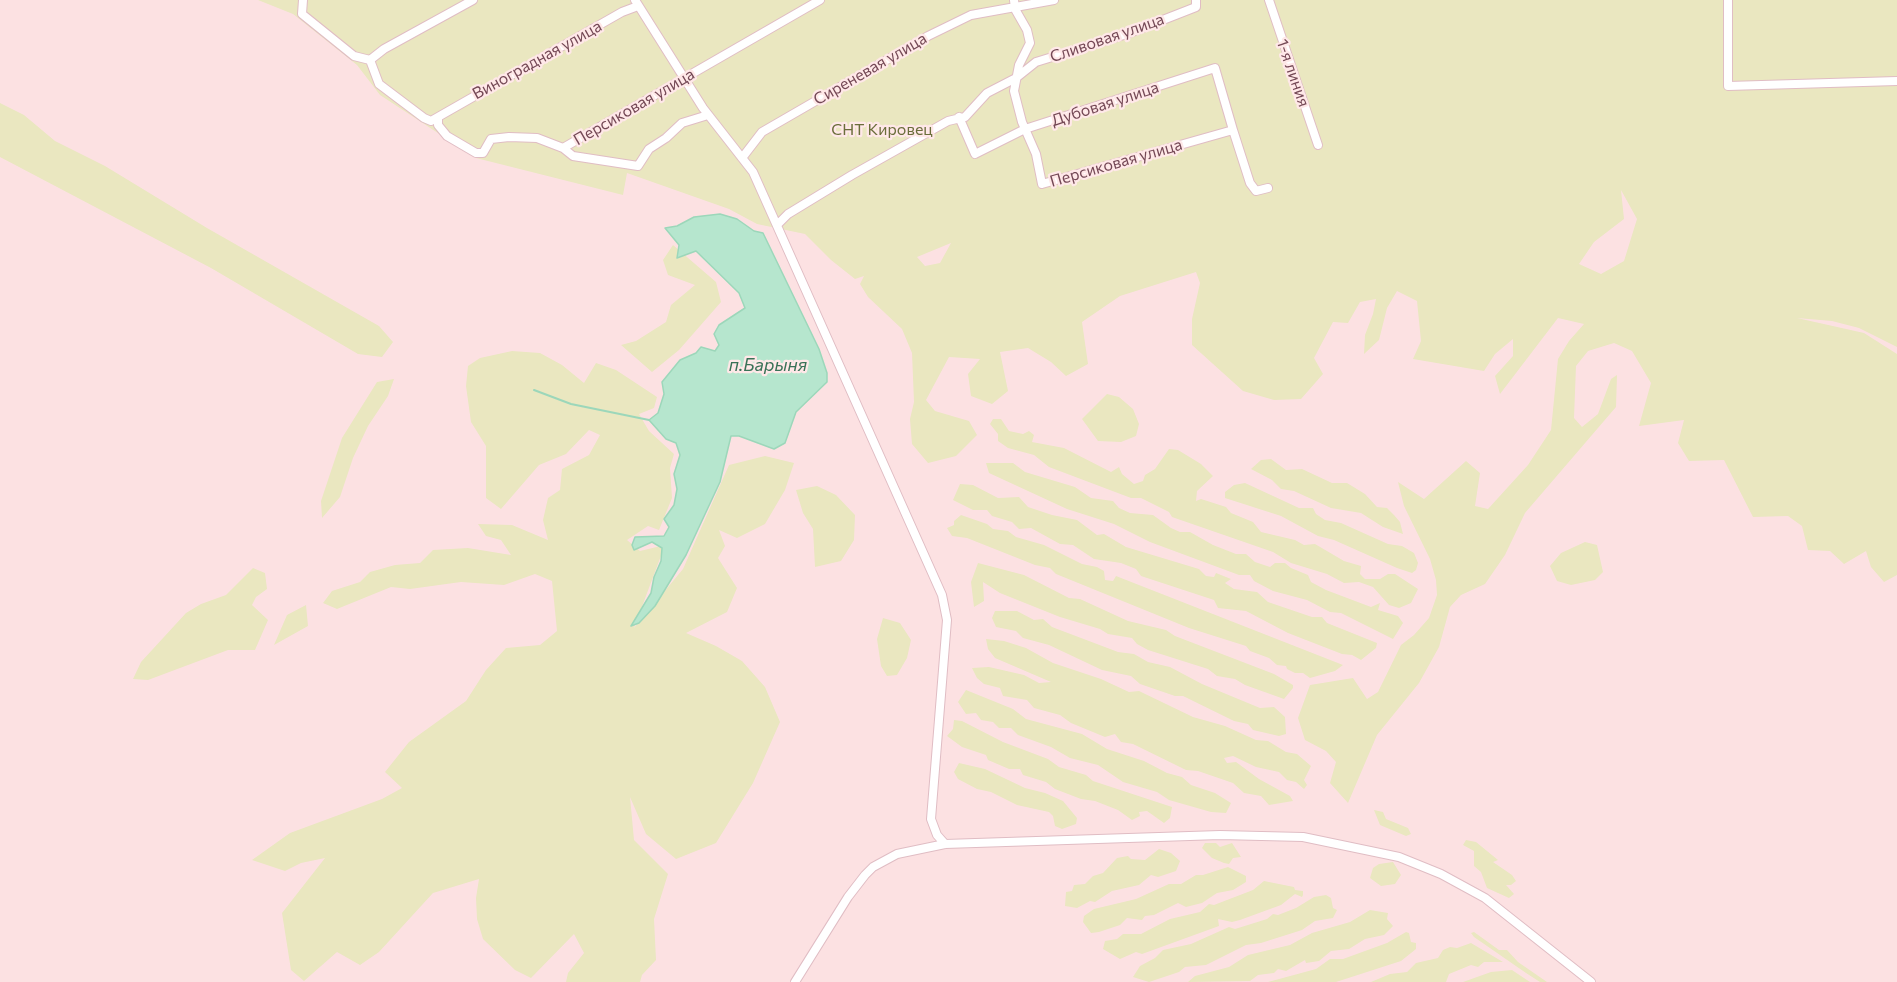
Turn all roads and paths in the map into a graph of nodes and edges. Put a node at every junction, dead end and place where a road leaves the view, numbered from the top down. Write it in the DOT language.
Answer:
graph roads {
  1 [pos="303,0"];
  2 [pos="473,0"];
  3 [pos="820,0"];
  4 [pos="1054,0"];
  5 [pos="1269,0"];
  6 [pos="1728,0"];
  7 [pos="636,2"];
  8 [pos="1196,4"];
  9 [pos="1014,5"];
  10 [pos="370,60"];
  11 [pos="683,78"];
  12 [pos="1016,78"];
  13 [pos="1897,81"];
  14 [pos="708,115"];
  15 [pos="438,117"];
  16 [pos="959,117"];
  17 [pos="1025,129"];
  18 [pos="1233,130"];
  19 [pos="1318,145"];
  20 [pos="563,148"];
  21 [pos="742,158"];
  22 [pos="1268,188"];
  23 [pos="778,224"];
  24 [pos="945,844"];
  25 [pos="795,982"];
  26 [pos="1591,982"];
  1 -- 10 [label="street"];
  2 -- 10 [label="street"];
  3 -- 11 [label="street, Персиковая улица"];
  4 -- 9 [label="street, Сиреневая улица"];
  5 -- 19 [label="street, 1-я линия"];
  6 -- 13 [label="street"];
  7 -- 11 [label="street"];
  7 -- 15 [label="street, Виноградная улица"];
  8 -- 12 [label="street, Сливовая улица"];
  9 -- 12 [label="street, Персиковая улица"];
  9 -- 21 [label="street, Сиреневая улица"];
  10 -- 15 [label="street"];
  11 -- 14 [label="street"];
  11 -- 20 [label="street, Персиковая улица"];
  12 -- 16 [label="street, Сливовая улица"];
  12 -- 17 [label="street, Персиковая улица"];
  14 -- 20 [label="street, Персиковая улица"];
  14 -- 21 [label="street"];
  15 -- 20 [label="street"];
  16 -- 17 [label="street, Дубовая улица"];
  16 -- 23 [label="street, Сливовая улица"];
  17 -- 18 [label="street, Персиковая улица"];
  17 -- 18 [label="street, Дубовая улица"];
  18 -- 22 [label="street"];
  21 -- 23 [label="street"];
  23 -- 24 [label="street"];
  24 -- 25 [label="street"];
  24 -- 26 [label="street"];
}
